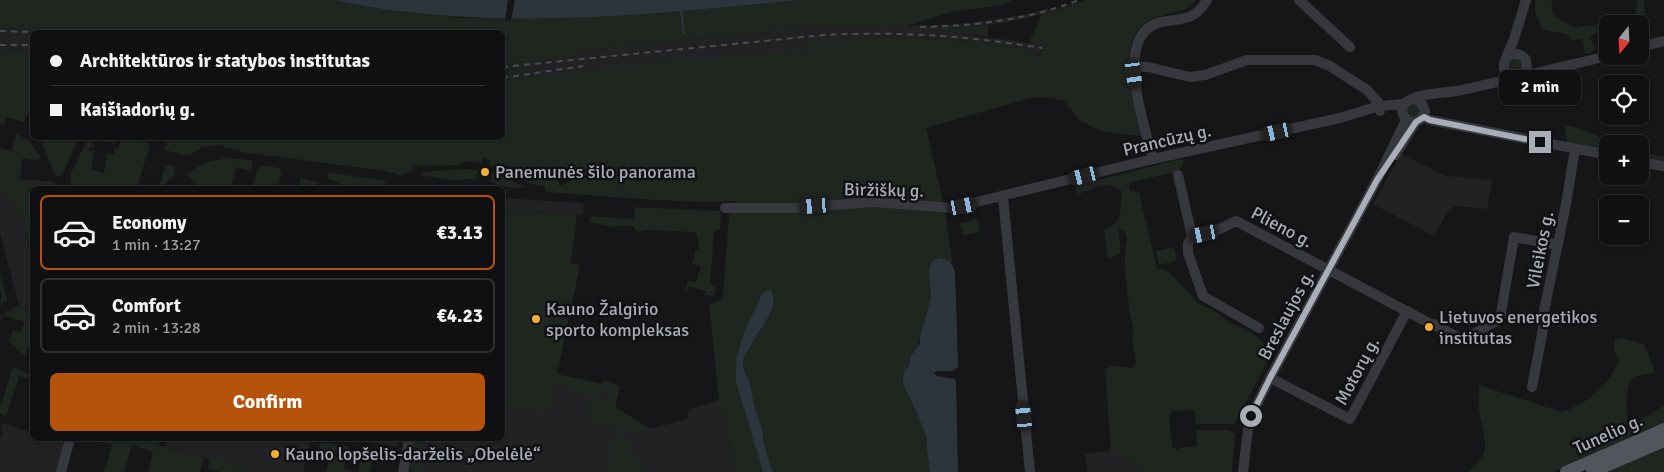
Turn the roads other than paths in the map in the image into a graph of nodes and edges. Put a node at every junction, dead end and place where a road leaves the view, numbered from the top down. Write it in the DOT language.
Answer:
graph roads {
  1 [pos="1207,0"];
  2 [pos="1299,0"];
  3 [pos="1526,0"];
  4 [pos="1514,39"];
  5 [pos="1664,41"];
  6 [pos="1649,45"];
  7 [pos="1350,47"];
  8 [pos="1519,54"];
  9 [pos="1507,57"];
  10 [pos="1599,58"];
  11 [pos="1528,63"];
  12 [pos="1134,66"];
  13 [pos="1504,69"];
  14 [pos="1551,69"];
  15 [pos="1517,78"];
  16 [pos="1486,83"];
  17 [pos="1455,91"];
  18 [pos="1380,109"];
  19 [pos="1413,114"];
  20 [pos="1574,149"];
  21 [pos="1599,153"];
  22 [pos="1153,159"];
  23 [pos="1649,164"];
  24 [pos="1664,166"];
  25 [pos="1178,175"];
  26 [pos="1003,197"];
  27 [pos="725,208"];
  28 [pos="952,208"];
  29 [pos="1192,236"];
  30 [pos="1558,245"];
  31 [pos="1329,270"];
  32 [pos="1407,311"];
  33 [pos="1259,328"];
  34 [pos="1270,378"];
  35 [pos="1532,387"];
  36 [pos="1664,429"];
  37 [pos="69,441"];
  38 [pos="409,441"];
  39 [pos="1664,441"];
  40 [pos="61,472"];
  41 [pos="403,472"];
  42 [pos="1030,472"];
  43 [pos="1243,472"];
  44 [pos="1566,472"];
  45 [pos="1592,472"];
  1 -- 12 [label="street"];
  2 -- 7 [label="street"];
  3 -- 4 [label="street"];
  4 -- 8 [label="street"];
  4 -- 9 [label="street"];
  5 -- 6 [label="street"];
  8 -- 9 [label="street"];
  8 -- 11 [label="street"];
  9 -- 13 [label="street"];
  10 -- 14 [label="street, Prancūzų g."];
  11 -- 14 [label="street, Prancūzų g."];
  11 -- 15 [label="street"];
  12 -- 18 [label="street"];
  12 -- 22 [label="street"];
  13 -- 15 [label="street"];
  13 -- 16 [label="street, Prancūzų g."];
  14 -- 15 [label="street, Prancūzų g."];
  15 -- 16 [label="street, Prancūzų g."];
  16 -- 17 [label="street, Prancūzų g."];
  17 -- 19 [label="street, Prancūzų g."];
  17 -- 19 [label="street, Prancūzų g."];
  18 -- 19 [label="street, Prancūzų g."];
  18 -- 22 [label="street, Prancūzų g."];
  19 -- 20 [label="street"];
  19 -- 31 [label="street, Breslaujos g."];
  20 -- 21 [label="street"];
  20 -- 30 [label="street, Vileikos g."];
  22 -- 26 [label="street, Prancūzų g."];
  23 -- 24 [label="street"];
  25 -- 29 [label="street"];
  26 -- 28 [label="street, Prancūzų g."];
  26 -- 42 [label="street"];
  27 -- 28 [label="street, Biržiškų g."];
  29 -- 31 [label="street, Plieno g."];
  29 -- 33 [label="street"];
  30 -- 32 [label="street, Plieno g."];
  30 -- 35 [label="street, Vileikos g."];
  31 -- 32 [label="street, Plieno g."];
  31 -- 34 [label="street, Breslaujos g."];
  32 -- 34 [label="street, Motorų g."];
  34 -- 43 [label="street, Breslaujos g."];
  36 -- 44 [label="main road, Tunelio g."];
  37 -- 40 [label="street"];
  38 -- 41 [label="street"];
  39 -- 45 [label="main road, Tunelio g."];
}
